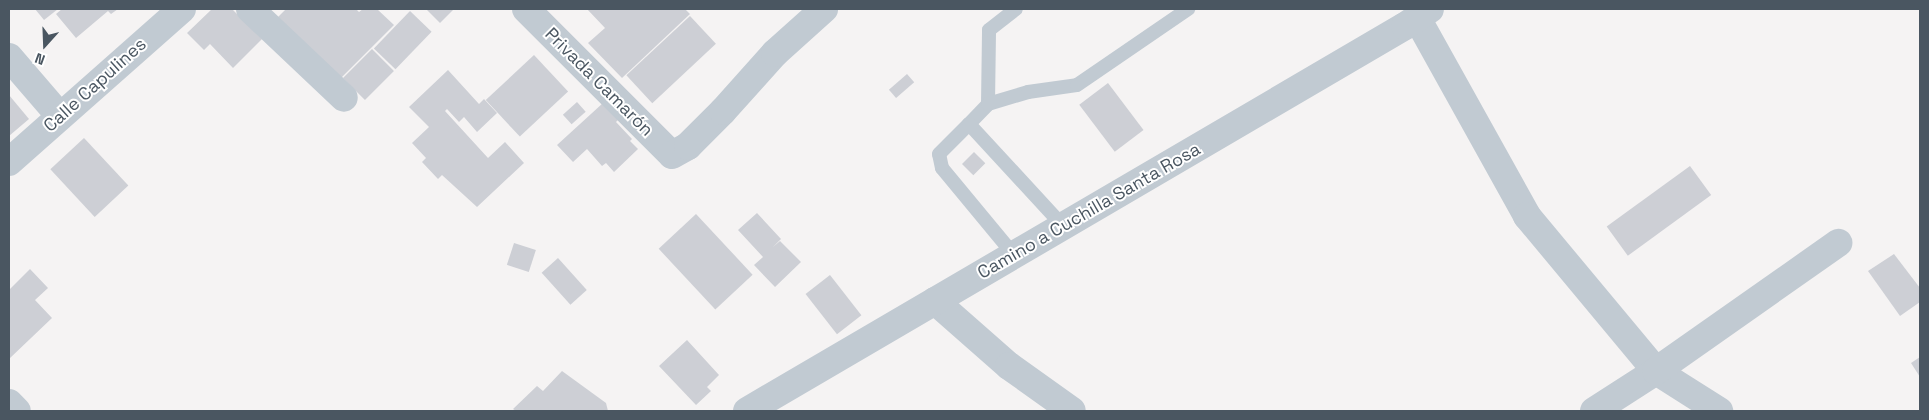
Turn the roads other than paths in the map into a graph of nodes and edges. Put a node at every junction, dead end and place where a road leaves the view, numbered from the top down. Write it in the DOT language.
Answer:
graph roads {
  1 [pos="182,9"];
  2 [pos="250,9"];
  3 [pos="526,9"];
  4 [pos="824,9"];
  5 [pos="1016,9"];
  6 [pos="1188,9"];
  7 [pos="1424,13"];
  8 [pos="9,57"];
  9 [pos="344,98"];
  10 [pos="988,104"];
  11 [pos="60,116"];
  12 [pos="968,124"];
  13 [pos="9,162"];
  14 [pos="1064,226"];
  15 [pos="1838,243"];
  16 [pos="1014,255"];
  17 [pos="935,301"];
  18 [pos="1656,371"];
  19 [pos="9,403"];
  20 [pos="17,411"];
  21 [pos="747,411"];
  22 [pos="1072,411"];
  23 [pos="1594,411"];
  24 [pos="1719,411"];
  1 -- 11 [label="street, Calle Capulines"];
  2 -- 9 [label="street"];
  3 -- 4 [label="street, Privada Camarón"];
  5 -- 10 [label="lane"];
  6 -- 10 [label="lane"];
  7 -- 14 [label="street, Camino a Cuchilla Santa Rosa"];
  7 -- 18 [label="street"];
  8 -- 11 [label="street"];
  10 -- 12 [label="lane"];
  11 -- 13 [label="street, Calle Capulines"];
  12 -- 14 [label="lane"];
  12 -- 16 [label="lane"];
  14 -- 16 [label="street, Camino a Cuchilla Santa Rosa"];
  15 -- 18 [label="street"];
  16 -- 17 [label="street, Camino a Cuchilla Santa Rosa"];
  17 -- 21 [label="street, Camino a Cuchilla Santa Rosa"];
  17 -- 22 [label="street"];
  18 -- 23 [label="street"];
  18 -- 24 [label="street"];
  19 -- 20 [label="street"];
}
